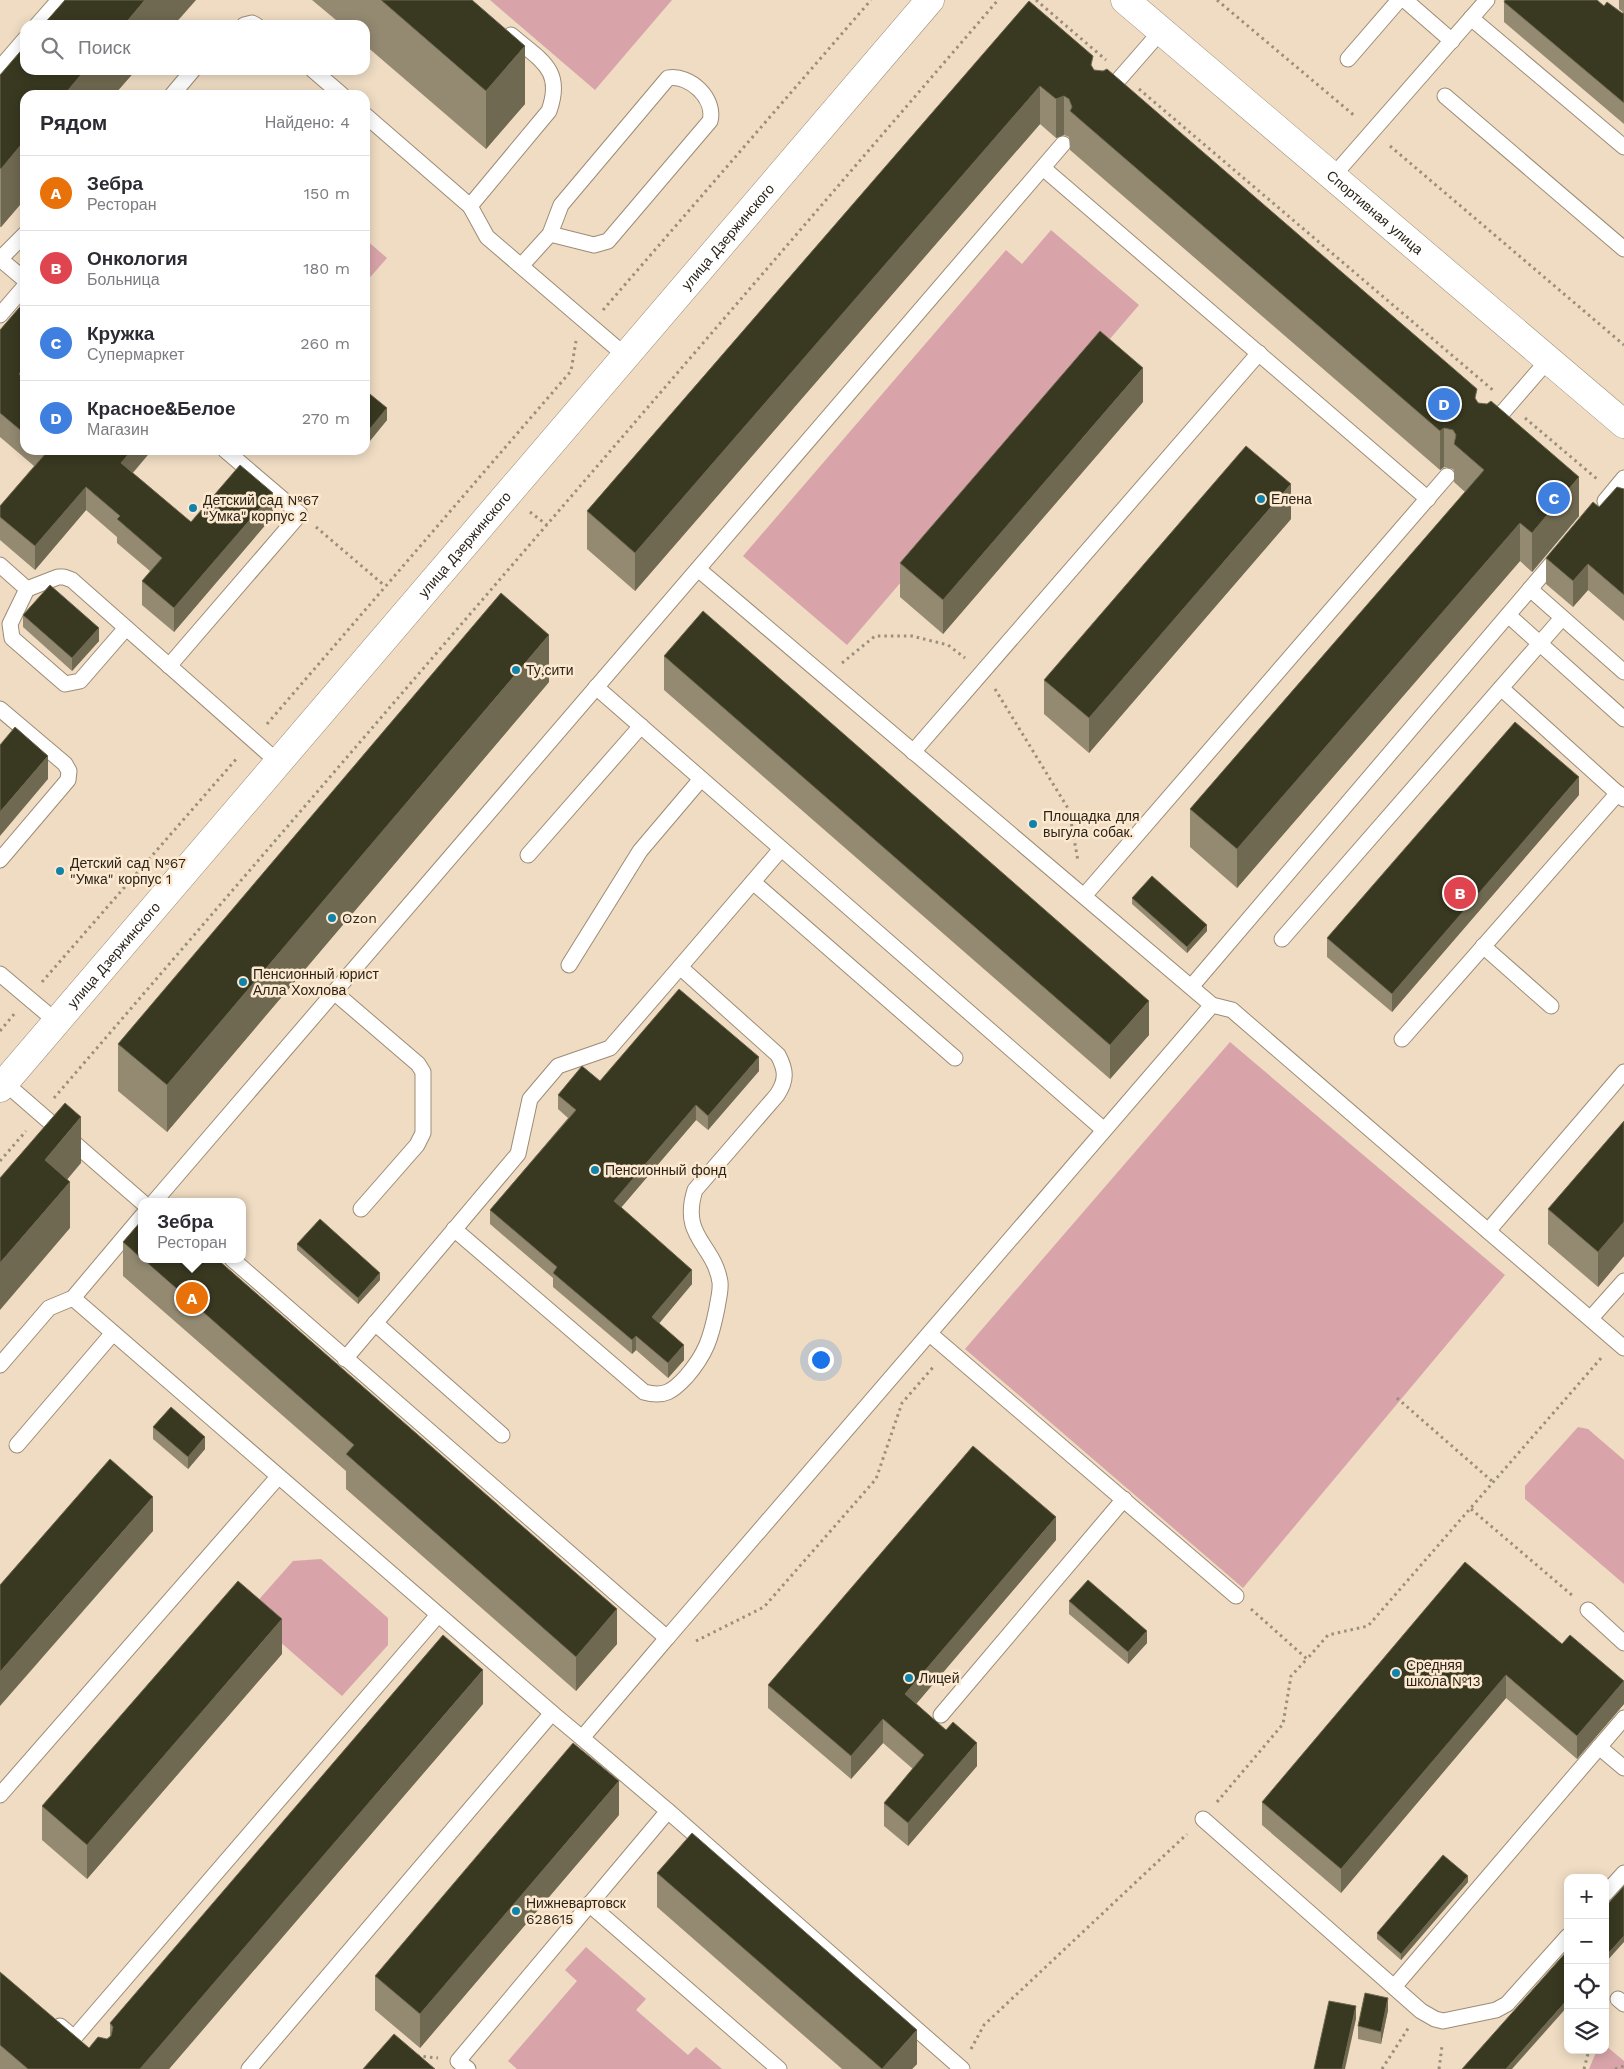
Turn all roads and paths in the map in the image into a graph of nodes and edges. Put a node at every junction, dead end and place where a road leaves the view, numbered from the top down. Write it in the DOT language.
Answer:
graph roads {
  1 [pos="59,0"];
  2 [pos="871,0"];
  3 [pos="930,0"];
  4 [pos="998,0"];
  5 [pos="1036,0"];
  6 [pos="1125,0"];
  7 [pos="1218,0"];
  8 [pos="1399,0"];
  9 [pos="1406,0"];
  10 [pos="1487,0"];
  11 [pos="1472,18"];
  12 [pos="41,20"];
  13 [pos="500,26"];
  14 [pos="1162,30"];
  15 [pos="1452,41"];
  16 [pos="20,45"];
  17 [pos="1348,59"];
  18 [pos="0,68"];
  19 [pos="189,75"];
  20 [pos="319,75"];
  21 [pos="1123,75"];
  22 [pos="176,90"];
  23 [pos="336,90"];
  24 [pos="1445,96"];
  25 [pos="1100,101"];
  26 [pos="370,119"];
  27 [pos="1373,131"];
  28 [pos="1063,144"];
  29 [pos="1624,147"];
  30 [pos="1043,168"];
  31 [pos="1334,175"];
  32 [pos="470,206"];
  33 [pos="550,234"];
  34 [pos="20,239"];
  35 [pos="1624,249"];
  36 [pos="0,259"];
  37 [pos="521,266"];
  38 [pos="20,276"];
  39 [pos="20,292"];
  40 [pos="0,315"];
  41 [pos="590,326"];
  42 [pos="1624,345"];
  43 [pos="1259,354"];
  44 [pos="627,357"];
  45 [pos="1549,359"];
  46 [pos="1510,404"];
  47 [pos="1624,424"];
  48 [pos="1484,434"];
  49 [pos="231,455"];
  50 [pos="1447,476"];
  51 [pos="1624,478"];
  52 [pos="1613,492"];
  53 [pos="1428,499"];
  54 [pos="528,510"];
  55 [pos="300,514"];
  56 [pos="1594,514"];
  57 [pos="547,526"];
  58 [pos="1568,544"];
  59 [pos="0,565"];
  60 [pos="698,569"];
  61 [pos="385,586"];
  62 [pos="27,589"];
  63 [pos="1530,590"];
  64 [pos="1508,615"];
  65 [pos="1562,618"];
  66 [pos="126,628"];
  67 [pos="1539,644"];
  68 [pos="169,666"];
  69 [pos="982,672"];
  70 [pos="1624,672"];
  71 [pos="825,677"];
  72 [pos="596,687"];
  73 [pos="1501,688"];
  74 [pos="0,709"];
  75 [pos="1624,719"];
  76 [pos="640,726"];
  77 [pos="253,740"];
  78 [pos="913,752"];
  79 [pos="278,762"];
  80 [pos="701,779"];
  81 [pos="1621,796"];
  82 [pos="781,849"];
  83 [pos="528,855"];
  84 [pos="0,860"];
  85 [pos="753,882"];
  86 [pos="1084,896"];
  87 [pos="1282,939"];
  88 [pos="1483,946"];
  89 [pos="569,965"];
  90 [pos="680,967"];
  91 [pos="0,974"];
  92 [pos="1191,987"];
  93 [pos="334,992"];
  94 [pos="28,998"];
  95 [pos="1212,1005"];
  96 [pos="1551,1006"];
  97 [pos="56,1022"];
  98 [pos="0,1031"];
  99 [pos="1402,1038"];
  100 [pos="955,1058"];
  101 [pos="1624,1072"];
  102 [pos="2,1085"];
  103 [pos="40,1114"];
  104 [pos="1104,1130"];
  105 [pos="0,1161"];
  106 [pos="161,1198"];
  107 [pos="138,1199"];
  108 [pos="361,1210"];
  109 [pos="138,1221"];
  110 [pos="454,1229"];
  111 [pos="1488,1231"];
  112 [pos="237,1263"];
  113 [pos="1624,1280"];
  114 [pos="73,1298"];
  115 [pos="1591,1318"];
  116 [pos="375,1323"];
  117 [pos="112,1333"];
  118 [pos="930,1334"];
  119 [pos="1620,1344"];
  120 [pos="948,1350"];
  121 [pos="345,1359"];
  122 [pos="0,1365"];
  123 [pos="1397,1398"];
  124 [pos="502,1435"];
  125 [pos="17,1445"];
  126 [pos="278,1477"];
  127 [pos="1493,1482"];
  128 [pos="1124,1499"];
  129 [pos="1471,1509"];
  130 [pos="1236,1596"];
  131 [pos="1588,1610"];
  132 [pos="438,1615"];
  133 [pos="667,1638"];
  134 [pos="1624,1643"];
  135 [pos="1307,1659"];
  136 [pos="552,1713"];
  137 [pos="941,1715"];
  138 [pos="1624,1718"];
  139 [pos="582,1738"];
  140 [pos="1599,1747"];
  141 [pos="1624,1768"];
  142 [pos="0,1795"];
  143 [pos="668,1811"];
  144 [pos="1203,1819"];
  145 [pos="1624,1873"];
  146 [pos="1609,1890"];
  147 [pos="589,1904"];
  148 [pos="1564,1940"];
  149 [pos="1394,1987"];
  150 [pos="1421,2011"];
  151 [pos="52,2019"];
  152 [pos="1588,2054"];
  153 [pos="413,2056"];
  154 [pos="463,2065"];
  155 [pos="1624,2066"];
  156 [pos="961,2068"];
  157 [pos="249,2069"];
  158 [pos="779,2069"];
  159 [pos="1382,2069"];
  160 [pos="1584,2069"];
  161 [pos="1615,2069"];
  1 -- 12 [label="lane"];
  2 -- 41 [label="path"];
  3 -- 44 [label="street, улица Дзержинского"];
  4 -- 57 [label="path"];
  5 -- 21 [label="path"];
  6 -- 14 [label="street, Спортивная улица"];
  7 -- 27 [label="path"];
  8 -- 17 [label="lane"];
  9 -- 15 [label="lane"];
  10 -- 11 [label="lane"];
  11 -- 15 [label="lane"];
  11 -- 29 [label="lane"];
  13 -- 32 [label="lane"];
  14 -- 21 [label="lane"];
  14 -- 31 [label="street, Спортивная улица"];
  15 -- 27 [label="lane"];
  16 -- 18 [label="lane"];
  19 -- 22 [label="lane"];
  20 -- 23 [label="lane"];
  21 -- 25 [label="lane"];
  21 -- 46 [label="path"];
  24 -- 35 [label="lane"];
  26 -- 32 [label="lane"];
  27 -- 31 [label="lane"];
  27 -- 42 [label="path"];
  28 -- 30 [label="lane"];
  30 -- 43 [label="lane"];
  30 -- 60 [label="lane"];
  31 -- 45 [label="street, Спортивная улица"];
  32 -- 37 [label="lane"];
  33 -- 33 [label="lane"];
  33 -- 37 [label="lane"];
  34 -- 36 [label="lane"];
  36 -- 38 [label="lane"];
  37 -- 41 [label="lane"];
  39 -- 40 [label="lane"];
  41 -- 44 [label="lane"];
  41 -- 61 [label="path"];
  43 -- 53 [label="lane"];
  43 -- 69 [label="lane"];
  44 -- 79 [label="street, улица Дзержинского"];
  45 -- 46 [label="lane"];
  45 -- 47 [label="street, Спортивная улица"];
  46 -- 48 [label="lane"];
  46 -- 52 [label="path"];
  49 -- 55 [label="lane"];
  50 -- 53 [label="lane"];
  51 -- 52 [label="lane"];
  52 -- 56 [label="lane"];
  53 -- 86 [label="lane"];
  54 -- 57 [label="path"];
  55 -- 61 [label="path"];
  55 -- 68 [label="lane"];
  57 -- 103 [label="path"];
  58 -- 63 [label="lane"];
  59 -- 62 [label="lane"];
  60 -- 71 [label="lane"];
  60 -- 72 [label="lane"];
  61 -- 77 [label="path"];
  62 -- 66 [label="lane"];
  62 -- 66 [label="lane"];
  63 -- 64 [label="lane"];
  63 -- 65 [label="lane"];
  64 -- 67 [label="lane"];
  64 -- 92 [label="lane"];
  65 -- 67 [label="lane"];
  65 -- 70 [label="lane"];
  66 -- 68 [label="lane"];
  67 -- 73 [label="lane"];
  67 -- 75 [label="lane"];
  68 -- 77 [label="lane"];
  69 -- 71 [label="path"];
  69 -- 78 [label="lane"];
  69 -- 86 [label="path"];
  71 -- 78 [label="lane"];
  72 -- 76 [label="lane"];
  72 -- 93 [label="lane"];
  73 -- 81 [label="lane"];
  73 -- 87 [label="lane"];
  74 -- 84 [label="lane"];
  76 -- 80 [label="lane"];
  76 -- 83 [label="lane"];
  77 -- 79 [label="lane"];
  77 -- 94 [label="path"];
  78 -- 86 [label="lane"];
  79 -- 97 [label="street, улица Дзержинского"];
  80 -- 82 [label="lane"];
  80 -- 89 [label="lane"];
  81 -- 88 [label="lane"];
  82 -- 85 [label="lane"];
  82 -- 104 [label="lane"];
  85 -- 90 [label="lane"];
  85 -- 100 [label="lane"];
  86 -- 92 [label="lane"];
  88 -- 96 [label="lane"];
  88 -- 99 [label="lane"];
  90 -- 110 [label="lane"];
  90 -- 110 [label="lane"];
  91 -- 94 [label="lane"];
  92 -- 95 [label="lane"];
  93 -- 106 [label="lane"];
  93 -- 108 [label="lane"];
  94 -- 97 [label="lane"];
  94 -- 98 [label="path"];
  95 -- 104 [label="lane"];
  95 -- 111 [label="lane"];
  97 -- 102 [label="street, улица Дзержинского"];
  101 -- 111 [label="lane"];
  102 -- 103 [label="lane"];
  103 -- 105 [label="path"];
  103 -- 107 [label="lane"];
  104 -- 118 [label="lane"];
  109 -- 114 [label="lane"];
  110 -- 116 [label="lane"];
  111 -- 115 [label="lane"];
  112 -- 121 [label="lane"];
  113 -- 115 [label="lane"];
  114 -- 117 [label="lane"];
  114 -- 122 [label="lane"];
  115 -- 119 [label="lane"];
  116 -- 121 [label="lane"];
  116 -- 124 [label="lane"];
  117 -- 125 [label="lane"];
  117 -- 126 [label="lane"];
  118 -- 120 [label="lane"];
  118 -- 133 [label="lane"];
  119 -- 127 [label="path"];
  120 -- 128 [label="lane"];
  120 -- 133 [label="path"];
  121 -- 133 [label="lane"];
  123 -- 127 [label="path"];
  126 -- 132 [label="lane"];
  126 -- 142 [label="lane"];
  127 -- 129 [label="path"];
  128 -- 130 [label="lane"];
  128 -- 137 [label="lane"];
  129 -- 131 [label="path"];
  129 -- 135 [label="path"];
  130 -- 135 [label="path"];
  131 -- 134 [label="lane"];
  132 -- 136 [label="lane"];
  132 -- 151 [label="lane"];
  133 -- 139 [label="lane"];
  135 -- 144 [label="path"];
  136 -- 139 [label="lane"];
  136 -- 157 [label="lane"];
  138 -- 140 [label="lane"];
  139 -- 143 [label="lane"];
  140 -- 141 [label="lane"];
  140 -- 149 [label="lane"];
  143 -- 147 [label="lane"];
  143 -- 156 [label="lane"];
  144 -- 149 [label="lane"];
  144 -- 156 [label="path"];
  145 -- 146 [label="lane"];
  147 -- 154 [label="lane"];
  147 -- 158 [label="lane"];
  148 -- 150 [label="lane"];
  149 -- 150 [label="lane"];
  150 -- 159 [label="path"];
  152 -- 160 [label="path"];
  153 -- 154 [label="path"];
  155 -- 161 [label="path"];
}
